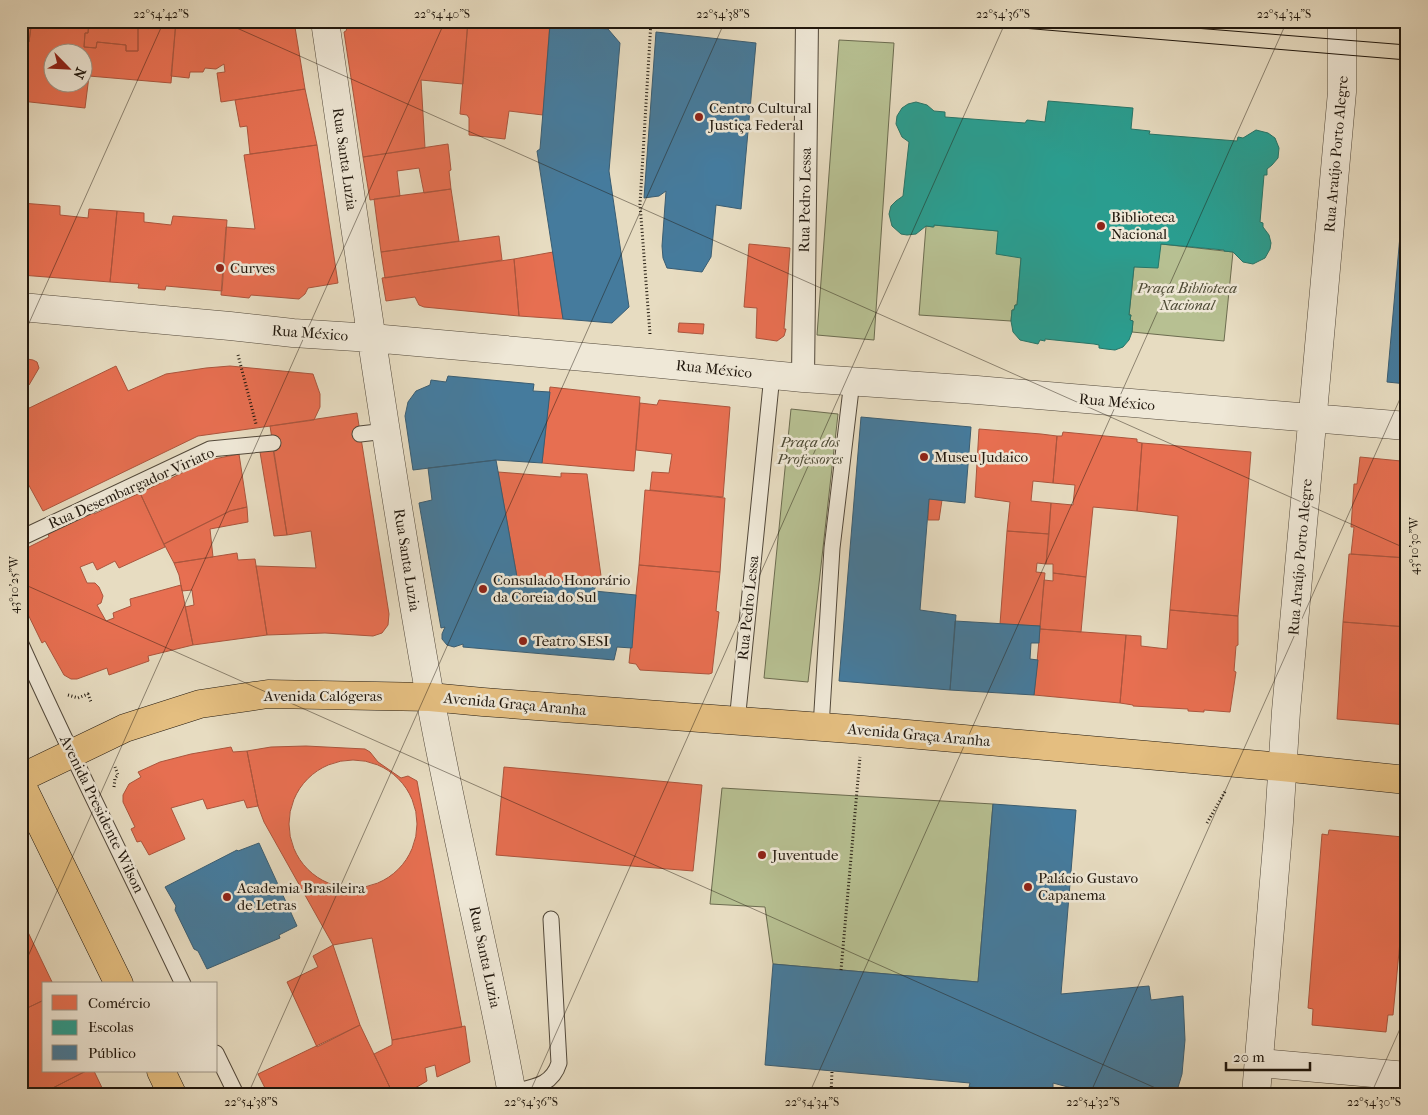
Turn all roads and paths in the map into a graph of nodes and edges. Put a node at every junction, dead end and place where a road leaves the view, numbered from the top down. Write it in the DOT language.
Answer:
graph roads {
  1 [pos="325,21"];
  2 [pos="651,21"];
  3 [pos="807,21"];
  4 [pos="1342,21"];
  5 [pos="21,307"];
  6 [pos="649,314"];
  7 [pos="230,326"];
  8 [pos="372,338"];
  9 [pos="772,375"];
  10 [pos="803,378"];
  11 [pos="852,381"];
  12 [pos="1312,418"];
  13 [pos="257,426"];
  14 [pos="1407,426"];
  15 [pos="273,443"];
  16 [pos="21,538"];
  17 [pos="21,644"];
  18 [pos="430,697"];
  19 [pos="737,722"];
  20 [pos="821,727"];
  21 [pos="863,730"];
  22 [pos="71,753"];
  23 [pos="1240,764"];
  24 [pos="115,767"];
  25 [pos="1282,767"];
  26 [pos="21,778"];
  27 [pos="1407,780"];
  28 [pos="21,784"];
  29 [pos="114,790"];
  30 [pos="1208,823"];
  31 [pos="551,919"];
  32 [pos="841,970"];
  33 [pos="117,982"];
  34 [pos="182,982"];
  35 [pos="218,1057"];
  36 [pos="1260,1063"];
  37 [pos="832,1071"];
  38 [pos="161,1072"];
  39 [pos="1407,1076"];
  40 [pos="546,1088"];
  41 [pos="512,1093"];
  42 [pos="172,1094"];
  43 [pos="236,1094"];
  44 [pos="830,1094"];
  45 [pos="1256,1094"];
  1 -- 8 [label="street, Rua Santa Luzia"];
  2 -- 6 [label="path"];
  3 -- 10 [label="street, Rua Pedro Lessa"];
  4 -- 12 [label="street, Rua Araújo Porto Alegre"];
  5 -- 7 [label="street, Rua México"];
  7 -- 8 [label="street, Rua México"];
  7 -- 13 [label="path"];
  8 -- 9 [label="street, Rua México"];
  8 -- 18 [label="street, Rua Santa Luzia"];
  9 -- 10 [label="street, Rua México"];
  9 -- 19 [label="lane, Rua Pedro Lessa"];
  10 -- 11 [label="street, Rua México"];
  11 -- 12 [label="street, Rua México"];
  11 -- 20 [label="lane"];
  12 -- 14 [label="street, Rua México"];
  12 -- 25 [label="street, Rua Araújo Porto Alegre"];
  15 -- 16 [label="lane, Rua Desembargador Viriato"];
  17 -- 22 [label="lane, Avenida Presidente Wilson"];
  18 -- 19 [label="main road, Avenida Graça Aranha"];
  18 -- 22 [label="main road, Avenida Calógeras"];
  18 -- 41 [label="street, Rua Santa Luzia"];
  19 -- 20 [label="main road, Avenida Graça Aranha"];
  20 -- 21 [label="main road, Avenida Graça Aranha"];
  21 -- 23 [label="main road, Avenida Graça Aranha"];
  21 -- 32 [label="path"];
  22 -- 26 [label="main road, Avenida Calógeras"];
  22 -- 34 [label="lane, Avenida Presidente Wilson"];
  23 -- 25 [label="main road, Avenida Graça Aranha"];
  23 -- 30 [label="path"];
  24 -- 29 [label="path"];
  25 -- 27 [label="main road, Avenida Graça Aranha"];
  25 -- 36 [label="street, Rua Araújo Porto Alegre"];
  28 -- 33 [label="main road"];
  31 -- 40 [label="lane"];
  35 -- 43 [label="lane"];
  36 -- 39 [label="street"];
  36 -- 45 [label="street, Rua Araújo Porto Alegre"];
  37 -- 44 [label="path"];
  38 -- 42 [label="main road"];
  40 -- 41 [label="lane"];
}
